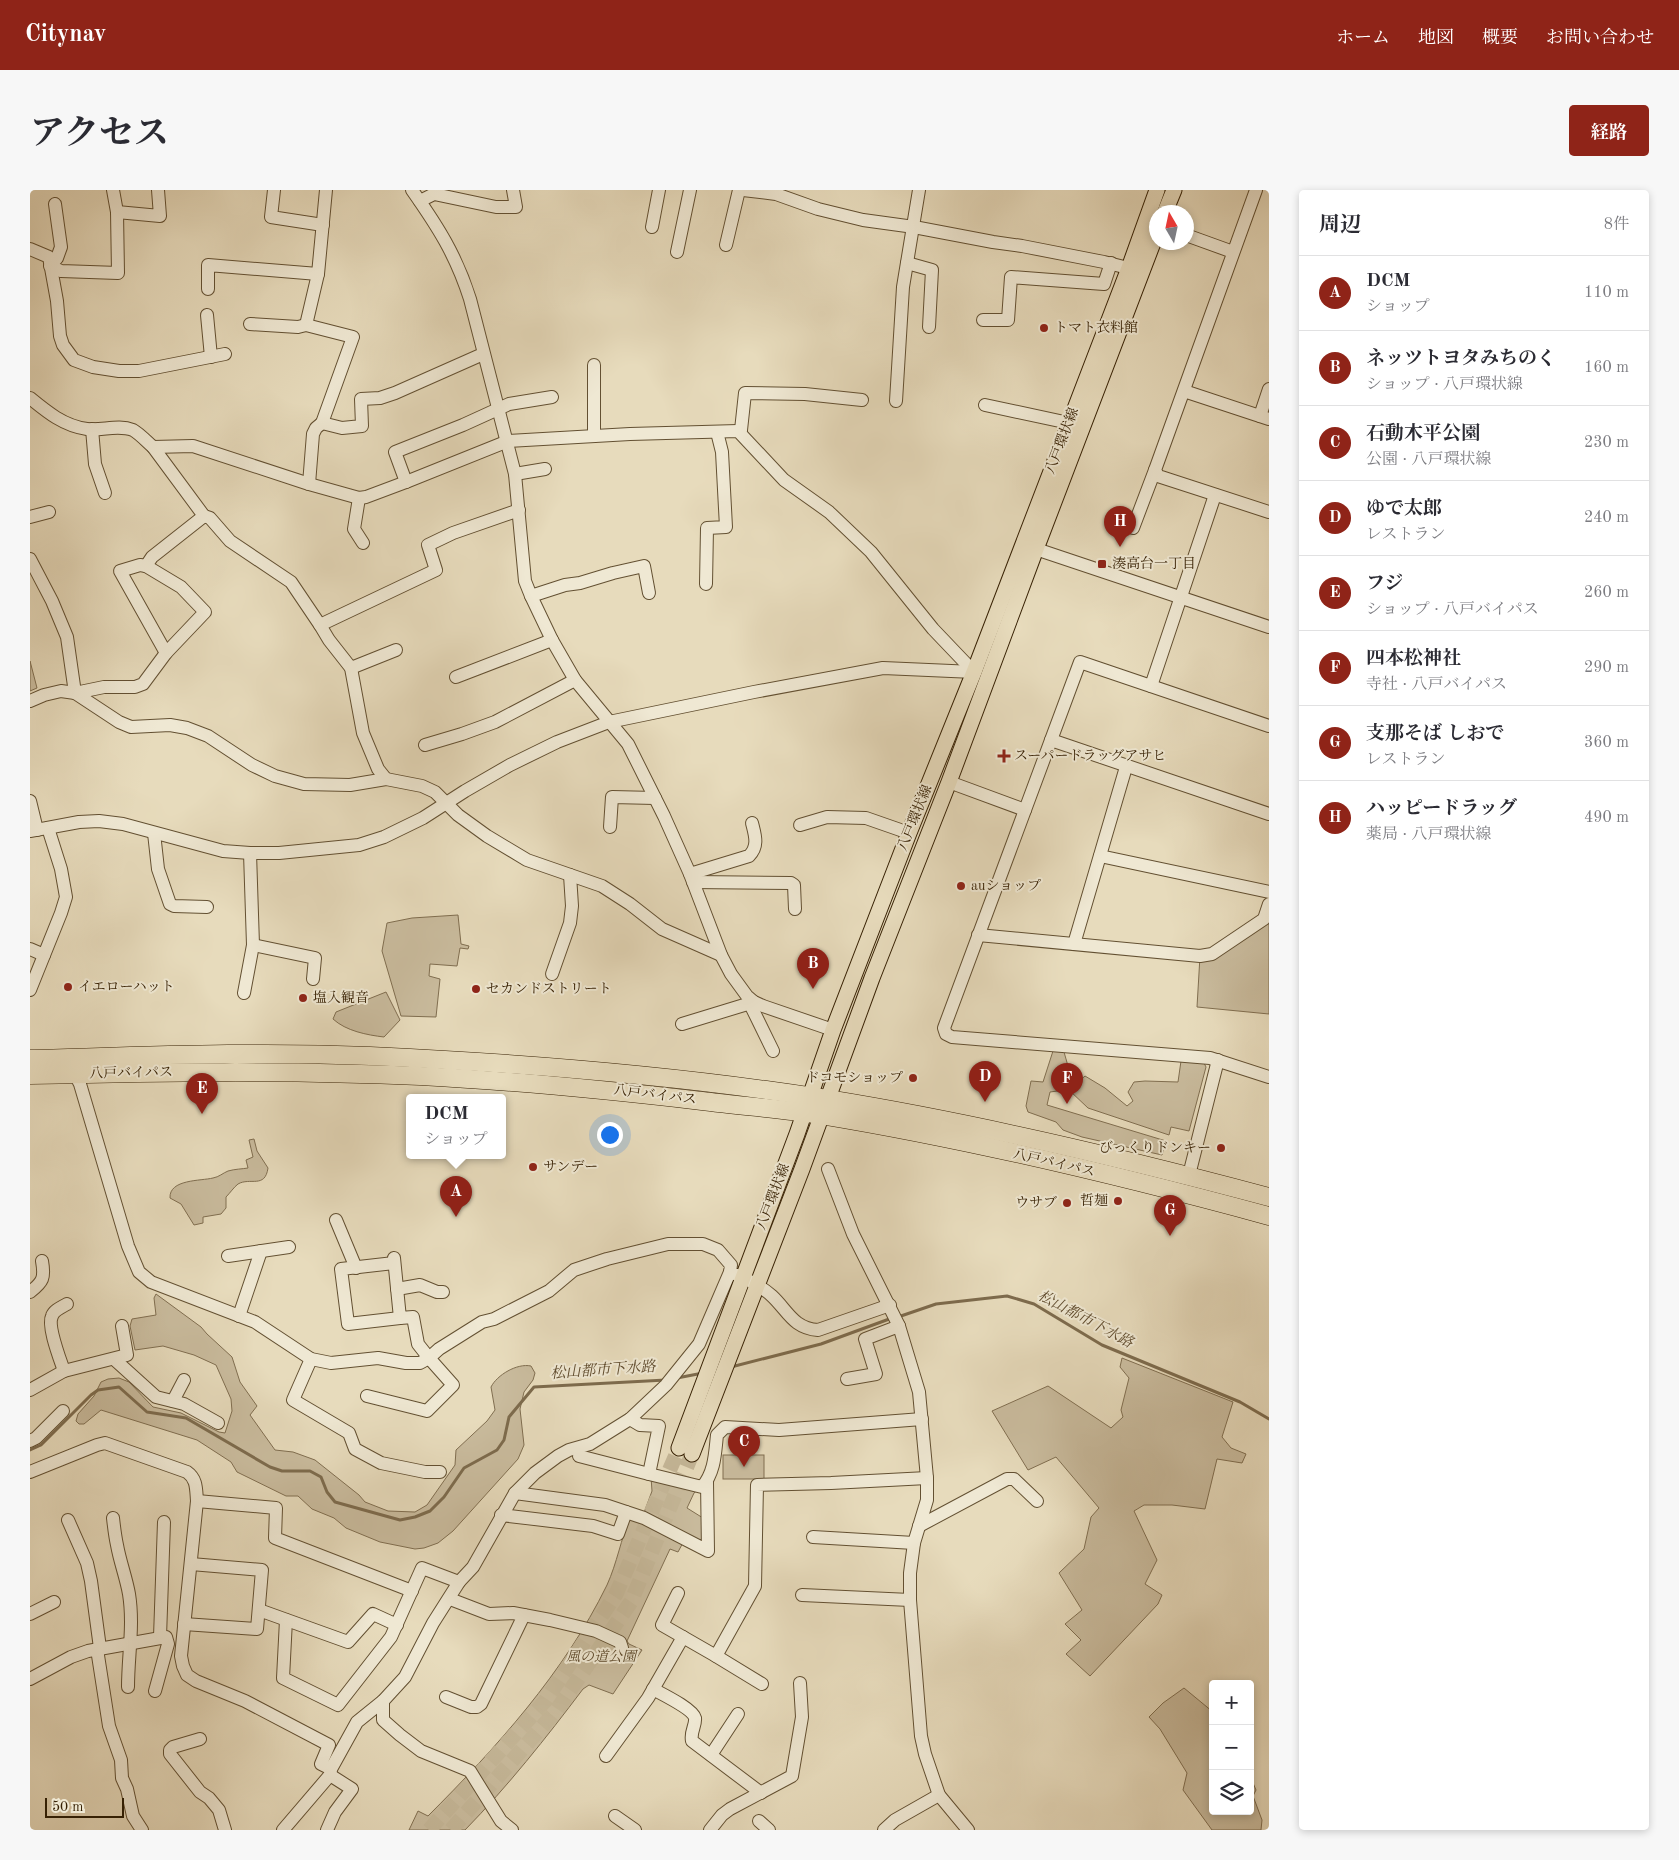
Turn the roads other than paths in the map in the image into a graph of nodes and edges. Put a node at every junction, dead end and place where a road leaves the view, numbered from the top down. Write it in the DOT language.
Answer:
graph roads {
  1 [pos="113,190"];
  2 [pos="158,190"];
  3 [pos="274,190"];
  4 [pos="326,190"];
  5 [pos="412,190"];
  6 [pos="513,190"];
  7 [pos="659,190"];
  8 [pos="690,190"];
  9 [pos="741,190"];
  10 [pos="919,190"];
  11 [pos="1157,190"];
  12 [pos="1174,190"];
  13 [pos="1256,190"];
  14 [pos="440,193"];
  15 [pos="420,201"];
  16 [pos="55,204"];
  17 [pos="1168,205"];
  18 [pos="117,212"];
  19 [pos="323,225"];
  20 [pos="652,227"];
  21 [pos="914,227"];
  22 [pos="1194,237"];
  23 [pos="726,245"];
  24 [pos="1149,247"];
  25 [pos="30,249"];
  26 [pos="677,252"];
  27 [pos="1233,252"];
  28 [pos="907,263"];
  29 [pos="1111,263"];
  30 [pos="50,266"];
  31 [pos="1136,270"];
  32 [pos="318,274"];
  33 [pos="208,289"];
  34 [pos="207,316"];
  35 [pos="984,320"];
  36 [pos="250,324"];
  37 [pos="306,325"];
  38 [pos="929,327"];
  39 [pos="225,354"];
  40 [pos="483,354"];
  41 [pos="211,357"];
  42 [pos="594,365"];
  43 [pos="1269,389"];
  44 [pos="1184,391"];
  45 [pos="552,397"];
  46 [pos="30,398"];
  47 [pos="862,400"];
  48 [pos="896,401"];
  49 [pos="985,405"];
  50 [pos="498,408"];
  51 [pos="1264,417"];
  52 [pos="322,423"];
  53 [pos="1069,423"];
  54 [pos="92,429"];
  55 [pos="738,431"];
  56 [pos="717,432"];
  57 [pos="594,436"];
  58 [pos="508,442"];
  59 [pos="153,448"];
  60 [pos="545,469"];
  61 [pos="1155,470"];
  62 [pos="515,474"];
  63 [pos="406,482"];
  64 [pos="309,484"];
  65 [pos="105,494"];
  66 [pos="1215,495"];
  67 [pos="359,498"];
  68 [pos="519,510"];
  69 [pos="49,512"];
  70 [pos="1269,512"];
  71 [pos="204,516"];
  72 [pos="30,517"];
  73 [pos="1133,528"];
  74 [pos="363,544"];
  75 [pos="1029,546"];
  76 [pos="30,560"];
  77 [pos="146,566"];
  78 [pos="706,584"];
  79 [pos="649,593"];
  80 [pos="531,596"];
  81 [pos="1180,598"];
  82 [pos="320,625"];
  83 [pos="1269,627"];
  84 [pos="552,640"];
  85 [pos="396,650"];
  86 [pos="166,653"];
  87 [pos="351,668"];
  88 [pos="974,672"];
  89 [pos="456,677"];
  90 [pos="576,680"];
  91 [pos="1151,686"];
  92 [pos="75,692"];
  93 [pos="30,701"];
  94 [pos="609,722"];
  95 [pos="1269,726"];
  96 [pos="1051,740"];
  97 [pos="425,745"];
  98 [pos="1126,766"];
  99 [pos="386,779"];
  100 [pos="949,782"];
  101 [pos="655,798"];
  102 [pos="30,801"];
  103 [pos="448,804"];
  104 [pos="1025,810"];
  105 [pos="1269,814"];
  106 [pos="752,823"];
  107 [pos="800,825"];
  108 [pos="610,827"];
  109 [pos="38,830"];
  110 [pos="154,833"];
  111 [pos="909,833"];
  112 [pos="250,853"];
  113 [pos="1100,856"];
  114 [pos="570,875"];
  115 [pos="692,878"];
  116 [pos="1269,892"];
  117 [pos="1269,904"];
  118 [pos="207,906"];
  119 [pos="794,909"];
  120 [pos="978,935"];
  121 [pos="1074,944"];
  122 [pos="254,945"];
  123 [pos="30,949"];
  124 [pos="44,955"];
  125 [pos="721,955"];
  126 [pos="552,974"];
  127 [pos="313,979"];
  128 [pos="30,990"];
  129 [pos="244,993"];
  130 [pos="752,1003"];
  131 [pos="682,1024"];
  132 [pos="833,1030"];
  133 [pos="773,1051"];
  134 [pos="39,1059"];
  135 [pos="1218,1060"];
  136 [pos="75,1074"];
  137 [pos="30,1075"];
  138 [pos="1269,1077"];
  139 [pos="806,1105"];
  140 [pos="824,1107"];
  141 [pos="828,1169"];
  142 [pos="1189,1176"];
  143 [pos="1269,1197"];
  144 [pos="1269,1216"];
  145 [pos="336,1220"];
  146 [pos="289,1247"];
  147 [pos="262,1251"];
  148 [pos="228,1256"];
  149 [pos="42,1261"];
  150 [pos="356,1268"];
  151 [pos="743,1278"];
  152 [pos="397,1289"];
  153 [pos="30,1292"];
  154 [pos="443,1292"];
  155 [pos="67,1304"];
  156 [pos="890,1305"];
  157 [pos="239,1316"];
  158 [pos="400,1318"];
  159 [pos="122,1326"];
  160 [pos="899,1326"];
  161 [pos="114,1358"];
  162 [pos="429,1358"];
  163 [pos="311,1359"];
  164 [pos="64,1371"];
  165 [pos="847,1379"];
  166 [pos="184,1380"];
  167 [pos="30,1390"];
  168 [pos="367,1396"];
  169 [pos="173,1402"];
  170 [pos="63,1411"];
  171 [pos="630,1419"];
  172 [pos="922,1419"];
  173 [pos="218,1423"];
  174 [pos="30,1441"];
  175 [pos="686,1451"];
  176 [pos="579,1456"];
  177 [pos="30,1472"];
  178 [pos="440,1472"];
  179 [pos="649,1474"];
  180 [pos="927,1478"];
  181 [pos="707,1482"];
  182 [pos="515,1493"];
  183 [pos="197,1500"];
  184 [pos="1037,1501"];
  185 [pos="626,1512"];
  186 [pos="501,1516"];
  187 [pos="113,1518"];
  188 [pos="68,1520"];
  189 [pos="164,1522"];
  190 [pos="919,1526"];
  191 [pos="813,1537"];
  192 [pos="914,1543"];
  193 [pos="191,1564"];
  194 [pos="459,1582"];
  195 [pos="412,1591"];
  196 [pos="678,1593"];
  197 [pos="802,1594"];
  198 [pos="450,1598"];
  199 [pos="910,1600"];
  200 [pos="54,1602"];
  201 [pos="259,1610"];
  202 [pos="30,1614"];
  203 [pos="524,1615"];
  204 [pos="286,1620"];
  205 [pos="184,1624"];
  206 [pos="397,1625"];
  207 [pos="160,1637"];
  208 [pos="683,1637"];
  209 [pos="131,1642"];
  210 [pos="622,1648"];
  211 [pos="99,1649"];
  212 [pos="716,1656"];
  213 [pos="30,1679"];
  214 [pos="800,1683"];
  215 [pos="762,1684"];
  216 [pos="128,1687"];
  217 [pos="653,1689"];
  218 [pos="156,1691"];
  219 [pos="446,1697"];
  220 [pos="383,1700"];
  221 [pos="738,1714"];
  222 [pos="200,1739"];
  223 [pos="711,1755"];
  224 [pos="606,1756"];
  225 [pos="331,1772"];
  226 [pos="761,1793"];
  227 [pos="939,1795"];
  228 [pos="615,1816"];
  229 [pos="759,1821"];
  230 [pos="142,1830"];
  231 [pos="225,1830"];
  232 [pos="284,1830"];
  233 [pos="327,1830"];
  234 [pos="512,1830"];
  235 [pos="635,1830"];
  236 [pos="710,1830"];
  237 [pos="770,1830"];
  238 [pos="884,1830"];
  239 [pos="968,1830"];
  1 -- 18 [label="street"];
  2 -- 18 [label="street"];
  3 -- 19 [label="street"];
  4 -- 19 [label="street"];
  5 -- 15 [label="street"];
  6 -- 14 [label="street"];
  7 -- 20 [label="street"];
  8 -- 26 [label="street"];
  9 -- 21 [label="street"];
  9 -- 23 [label="street"];
  10 -- 21 [label="street"];
  11 -- 31 [label="main road, 八戸環状線"];
  12 -- 17 [label="main road"];
  13 -- 27 [label="street"];
  14 -- 15 [label="street"];
  15 -- 40 [label="street"];
  16 -- 30 [label="street"];
  18 -- 30 [label="street"];
  19 -- 32 [label="street"];
  21 -- 28 [label="street"];
  21 -- 29 [label="street"];
  22 -- 27 [label="street"];
  24 -- 31 [label="main road, 八戸環状線"];
  25 -- 30 [label="street"];
  27 -- 44 [label="street"];
  28 -- 38 [label="street"];
  28 -- 48 [label="street"];
  29 -- 31 [label="street"];
  29 -- 35 [label="street"];
  30 -- 41 [label="street"];
  31 -- 53 [label="main road, 八戸環状線"];
  31 -- 75 [label="main road, 八戸環状線"];
  32 -- 33 [label="street"];
  32 -- 37 [label="street"];
  34 -- 41 [label="street"];
  36 -- 37 [label="street"];
  37 -- 52 [label="street"];
  39 -- 41 [label="street"];
  40 -- 50 [label="street"];
  40 -- 52 [label="street"];
  42 -- 57 [label="street"];
  43 -- 51 [label="street"];
  44 -- 51 [label="street"];
  44 -- 61 [label="street"];
  45 -- 50 [label="street"];
  46 -- 54 [label="street"];
  47 -- 55 [label="street"];
  49 -- 53 [label="street"];
  50 -- 58 [label="street"];
  50 -- 63 [label="street"];
  52 -- 64 [label="street"];
  53 -- 75 [label="main road, 八戸環状線"];
  54 -- 59 [label="street"];
  54 -- 65 [label="street"];
  55 -- 56 [label="street"];
  55 -- 88 [label="street"];
  56 -- 57 [label="street"];
  56 -- 78 [label="street"];
  57 -- 58 [label="street"];
  58 -- 62 [label="street"];
  58 -- 63 [label="street"];
  59 -- 64 [label="street"];
  59 -- 71 [label="street"];
  60 -- 62 [label="street"];
  61 -- 66 [label="street"];
  61 -- 73 [label="street"];
  62 -- 68 [label="street"];
  63 -- 67 [label="street"];
  64 -- 67 [label="street"];
  66 -- 70 [label="street"];
  66 -- 81 [label="street"];
  67 -- 74 [label="street"];
  68 -- 80 [label="street"];
  68 -- 82 [label="street"];
  69 -- 72 [label="street"];
  71 -- 77 [label="street"];
  71 -- 82 [label="street"];
  75 -- 81 [label="street"];
  75 -- 88 [label="main road, 八戸環状線"];
  75 -- 100 [label="main road, 八戸環状線"];
  76 -- 92 [label="street"];
  77 -- 86 [label="street"];
  77 -- 86 [label="street"];
  79 -- 80 [label="street"];
  80 -- 84 [label="street"];
  81 -- 83 [label="street"];
  81 -- 91 [label="street"];
  82 -- 87 [label="street"];
  84 -- 89 [label="street"];
  84 -- 90 [label="street"];
  85 -- 87 [label="street"];
  86 -- 92 [label="street"];
  87 -- 99 [label="street"];
  88 -- 94 [label="street"];
  88 -- 111 [label="main road, 八戸環状線"];
  90 -- 94 [label="street"];
  90 -- 97 [label="street"];
  91 -- 95 [label="street"];
  91 -- 96 [label="street"];
  92 -- 93 [label="street"];
  92 -- 99 [label="street"];
  94 -- 101 [label="street"];
  94 -- 103 [label="street"];
  96 -- 98 [label="street"];
  96 -- 104 [label="street"];
  98 -- 105 [label="street"];
  98 -- 113 [label="street"];
  99 -- 103 [label="street"];
  100 -- 104 [label="street"];
  100 -- 140 [label="main road, 八戸環状線"];
  101 -- 108 [label="street"];
  101 -- 115 [label="street"];
  102 -- 109 [label="street"];
  103 -- 112 [label="street"];
  103 -- 114 [label="street"];
  104 -- 120 [label="street"];
  106 -- 115 [label="street"];
  107 -- 111 [label="street"];
  109 -- 110 [label="street"];
  109 -- 124 [label="street"];
  110 -- 112 [label="street"];
  110 -- 118 [label="street"];
  111 -- 132 [label="main road, 八戸環状線"];
  112 -- 122 [label="street"];
  113 -- 116 [label="street"];
  113 -- 121 [label="street"];
  114 -- 125 [label="street"];
  114 -- 126 [label="street"];
  115 -- 119 [label="street"];
  115 -- 125 [label="street"];
  117 -- 121 [label="street"];
  120 -- 121 [label="street"];
  120 -- 135 [label="street"];
  122 -- 127 [label="street"];
  122 -- 129 [label="street"];
  123 -- 124 [label="street"];
  124 -- 128 [label="street"];
  125 -- 130 [label="street"];
  130 -- 131 [label="street"];
  130 -- 132 [label="street"];
  130 -- 133 [label="street"];
  132 -- 139 [label="main road, 八戸環状線"];
  134 -- 136 [label="street"];
  134 -- 139 [label="highway, 八戸バイパス"];
  135 -- 138 [label="street"];
  135 -- 142 [label="street"];
  136 -- 137 [label="highway, 八戸バイパス"];
  136 -- 139 [label="highway, 八戸バイパス"];
  136 -- 157 [label="street"];
  139 -- 140 [label="highway, 八戸バイパス"];
  139 -- 151 [label="main road, 八戸環状線"];
  140 -- 142 [label="highway, 八戸バイパス"];
  140 -- 144 [label="highway, 八戸バイパス"];
  140 -- 151 [label="main road, 八戸環状線"];
  141 -- 156 [label="street"];
  142 -- 143 [label="highway, 八戸バイパス"];
  145 -- 150 [label="street"];
  146 -- 147 [label="street"];
  147 -- 148 [label="street"];
  147 -- 157 [label="street"];
  149 -- 153 [label="street"];
  150 -- 152 [label="street"];
  150 -- 158 [label="street"];
  151 -- 156 [label="street"];
  151 -- 162 [label="street"];
  151 -- 171 [label="street"];
  151 -- 175 [label="main road, 八戸環状線"];
  152 -- 154 [label="street"];
  152 -- 158 [label="street"];
  155 -- 164 [label="street"];
  156 -- 160 [label="street"];
  157 -- 163 [label="street"];
  158 -- 162 [label="street"];
  159 -- 161 [label="street"];
  160 -- 165 [label="street"];
  160 -- 172 [label="street"];
  161 -- 164 [label="street"];
  161 -- 169 [label="street"];
  162 -- 163 [label="street"];
  162 -- 168 [label="street"];
  163 -- 178 [label="street"];
  164 -- 167 [label="street"];
  166 -- 169 [label="street"];
  169 -- 173 [label="street"];
  170 -- 174 [label="street"];
  171 -- 179 [label="street"];
  171 -- 182 [label="street"];
  172 -- 180 [label="street"];
  172 -- 181 [label="street"];
  176 -- 179 [label="street"];
  177 -- 183 [label="street"];
  179 -- 181 [label="street"];
  180 -- 190 [label="street"];
  180 -- 212 [label="street"];
  181 -- 185 [label="street"];
  182 -- 185 [label="street"];
  182 -- 186 [label="street"];
  183 -- 193 [label="street"];
  183 -- 195 [label="street"];
  184 -- 190 [label="street"];
  185 -- 186 [label="street"];
  186 -- 194 [label="street"];
  187 -- 209 [label="street"];
  188 -- 211 [label="street"];
  189 -- 207 [label="street"];
  190 -- 192 [label="street"];
  191 -- 192 [label="street"];
  192 -- 199 [label="street"];
  193 -- 201 [label="street"];
  193 -- 205 [label="street"];
  194 -- 195 [label="street"];
  194 -- 198 [label="street"];
  195 -- 206 [label="street"];
  196 -- 208 [label="street"];
  197 -- 199 [label="street"];
  198 -- 203 [label="street"];
  198 -- 220 [label="street"];
  199 -- 227 [label="street"];
  200 -- 202 [label="street"];
  201 -- 204 [label="street"];
  201 -- 205 [label="street"];
  203 -- 210 [label="street"];
  203 -- 219 [label="street"];
  204 -- 206 [label="street"];
  204 -- 206 [label="street"];
  205 -- 225 [label="street"];
  207 -- 209 [label="street"];
  207 -- 218 [label="street"];
  208 -- 212 [label="street"];
  208 -- 217 [label="street"];
  209 -- 211 [label="street"];
  209 -- 216 [label="street"];
  211 -- 213 [label="street"];
  211 -- 230 [label="street"];
  212 -- 215 [label="street"];
  214 -- 226 [label="street"];
  217 -- 223 [label="street"];
  217 -- 224 [label="street"];
  220 -- 225 [label="street"];
  220 -- 234 [label="street"];
  221 -- 223 [label="street"];
  222 -- 231 [label="street"];
  223 -- 226 [label="street"];
  225 -- 232 [label="street"];
  225 -- 233 [label="street"];
  226 -- 236 [label="street"];
  227 -- 238 [label="street"];
  227 -- 239 [label="street"];
  228 -- 235 [label="street"];
  229 -- 237 [label="street"];
}
